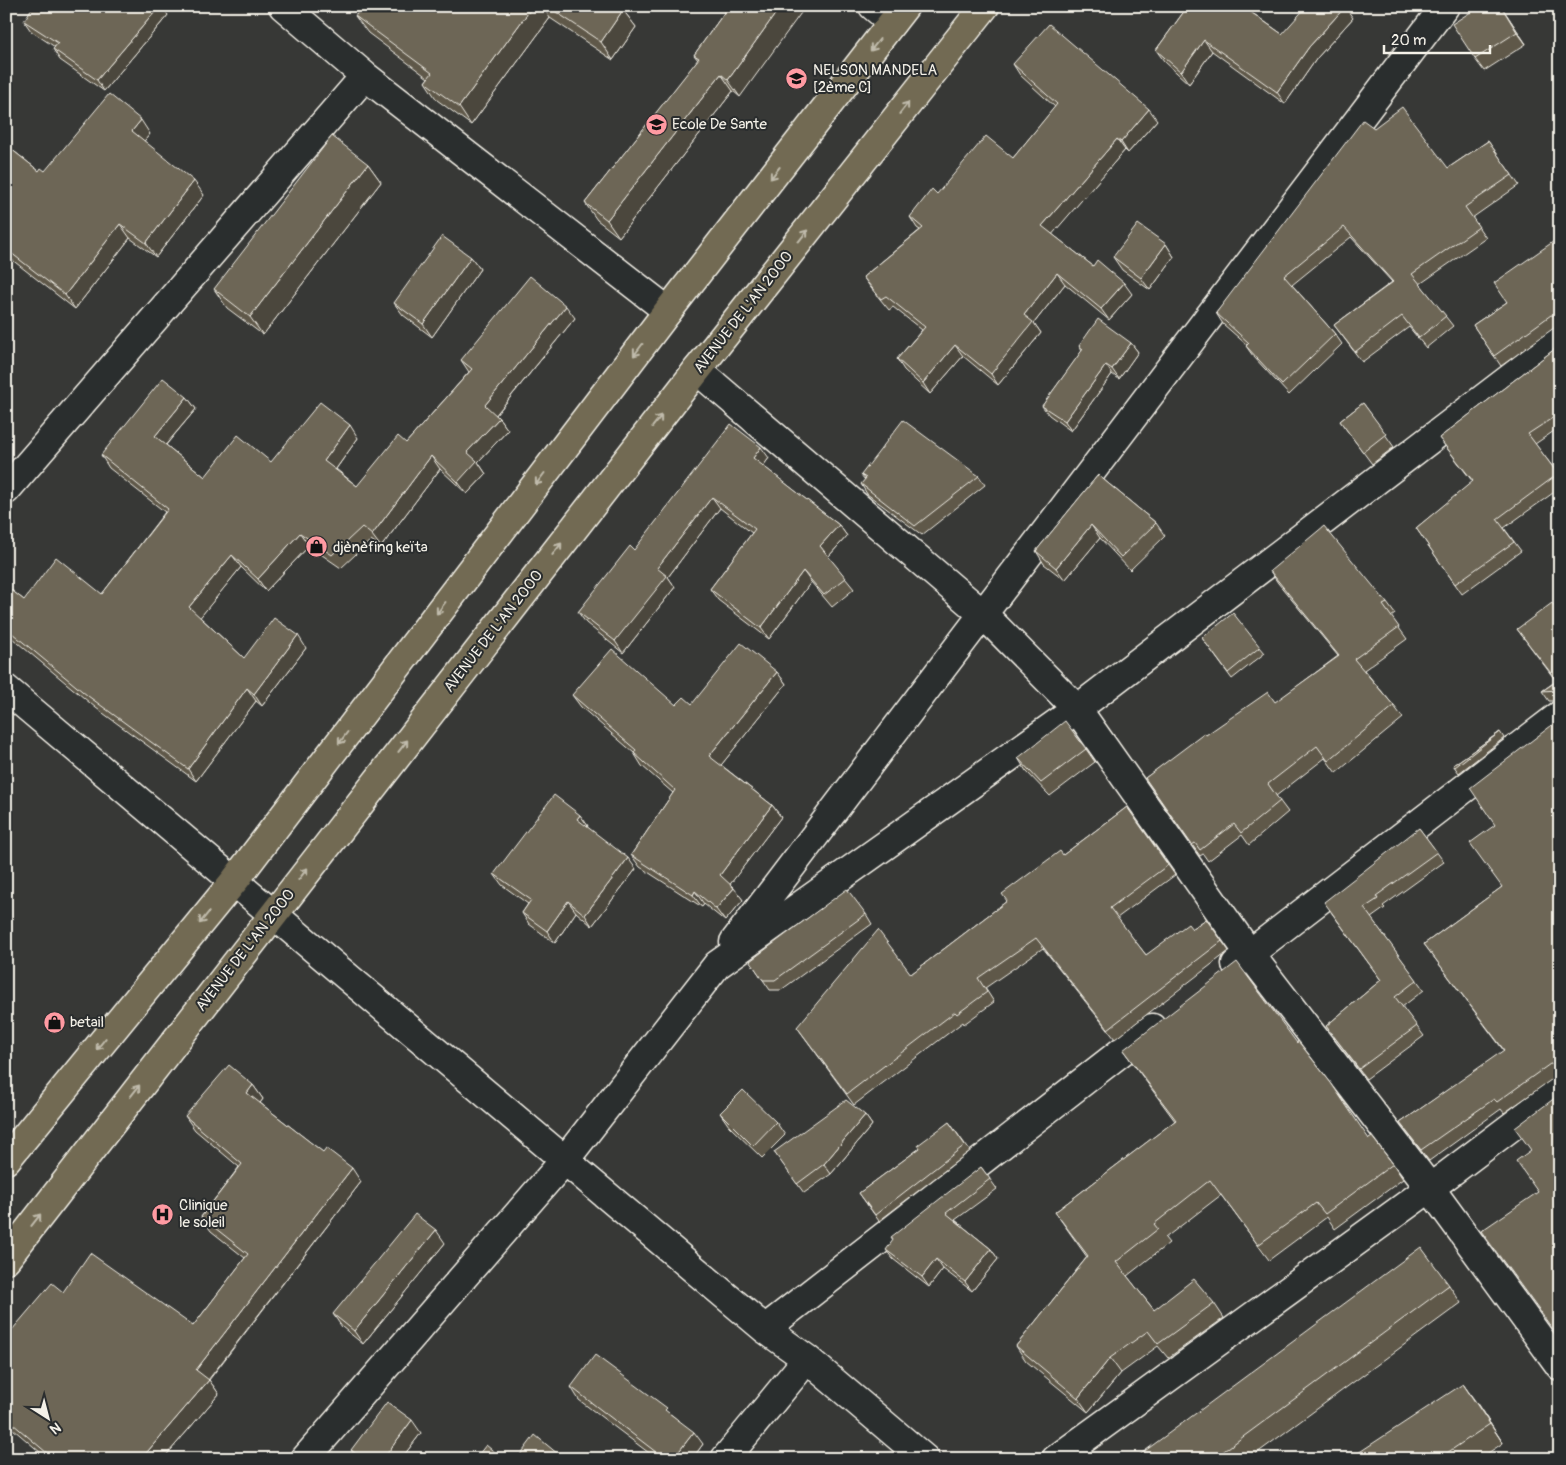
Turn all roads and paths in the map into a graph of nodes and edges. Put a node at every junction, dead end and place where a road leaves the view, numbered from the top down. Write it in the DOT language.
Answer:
graph roads {
  1 [pos="985,6"];
  2 [pos="1445,6"];
  3 [pos="291,8"];
  4 [pos="890,12"];
  5 [pos="365,76"];
  6 [pos="668,311"];
  7 [pos="1560,340"];
  8 [pos="697,370"];
  9 [pos="6,490"];
  10 [pos="984,615"];
  11 [pos="6,688"];
  12 [pos="1077,709"];
  13 [pos="1560,715"];
  14 [pos="235,880"];
  15 [pos="273,913"];
  16 [pos="1249,953"];
  17 [pos="717,965"];
  18 [pos="1218,977"];
  19 [pos="1171,1014"];
  20 [pos="1560,1090"];
  21 [pos="6,1160"];
  22 [pos="565,1160"];
  23 [pos="1430,1188"];
  24 [pos="6,1259"];
  25 [pos="765,1329"];
  26 [pos="807,1359"];
  27 [pos="1560,1366"];
  28 [pos="305,1459"];
  29 [pos="725,1459"];
  30 [pos="925,1459"];
  31 [pos="1056,1459"];
  8 -- 1 [label="main road, AVENUE DE L'AN 2000, one-way"];
  2 -- 10 [label="street"];
  3 -- 5 [label="street"];
  4 -- 6 [label="main road, one-way"];
  5 -- 6 [label="street"];
  5 -- 9 [label="street"];
  6 -- 14 [label="main road, one-way"];
  7 -- 12 [label="street"];
  8 -- 10 [label="street"];
  15 -- 8 [label="main road, AVENUE DE L'AN 2000, one-way"];
  10 -- 12 [label="street"];
  10 -- 17 [label="street"];
  11 -- 14 [label="street"];
  12 -- 16 [label="street"];
  12 -- 17 [label="street"];
  13 -- 16 [label="street"];
  14 -- 15 [label="street"];
  14 -- 21 [label="main road, one-way"];
  15 -- 22 [label="street"];
  24 -- 15 [label="main road, AVENUE DE L'AN 2000, one-way"];
  16 -- 18 [label="street"];
  16 -- 23 [label="street"];
  17 -- 22 [label="street"];
  19 -- 25 [label="street"];
  20 -- 23 [label="street"];
  22 -- 25 [label="street"];
  22 -- 28 [label="street"];
  23 -- 27 [label="street"];
  23 -- 31 [label="street"];
  25 -- 26 [label="street"];
  26 -- 29 [label="street"];
  26 -- 30 [label="street"];
}
